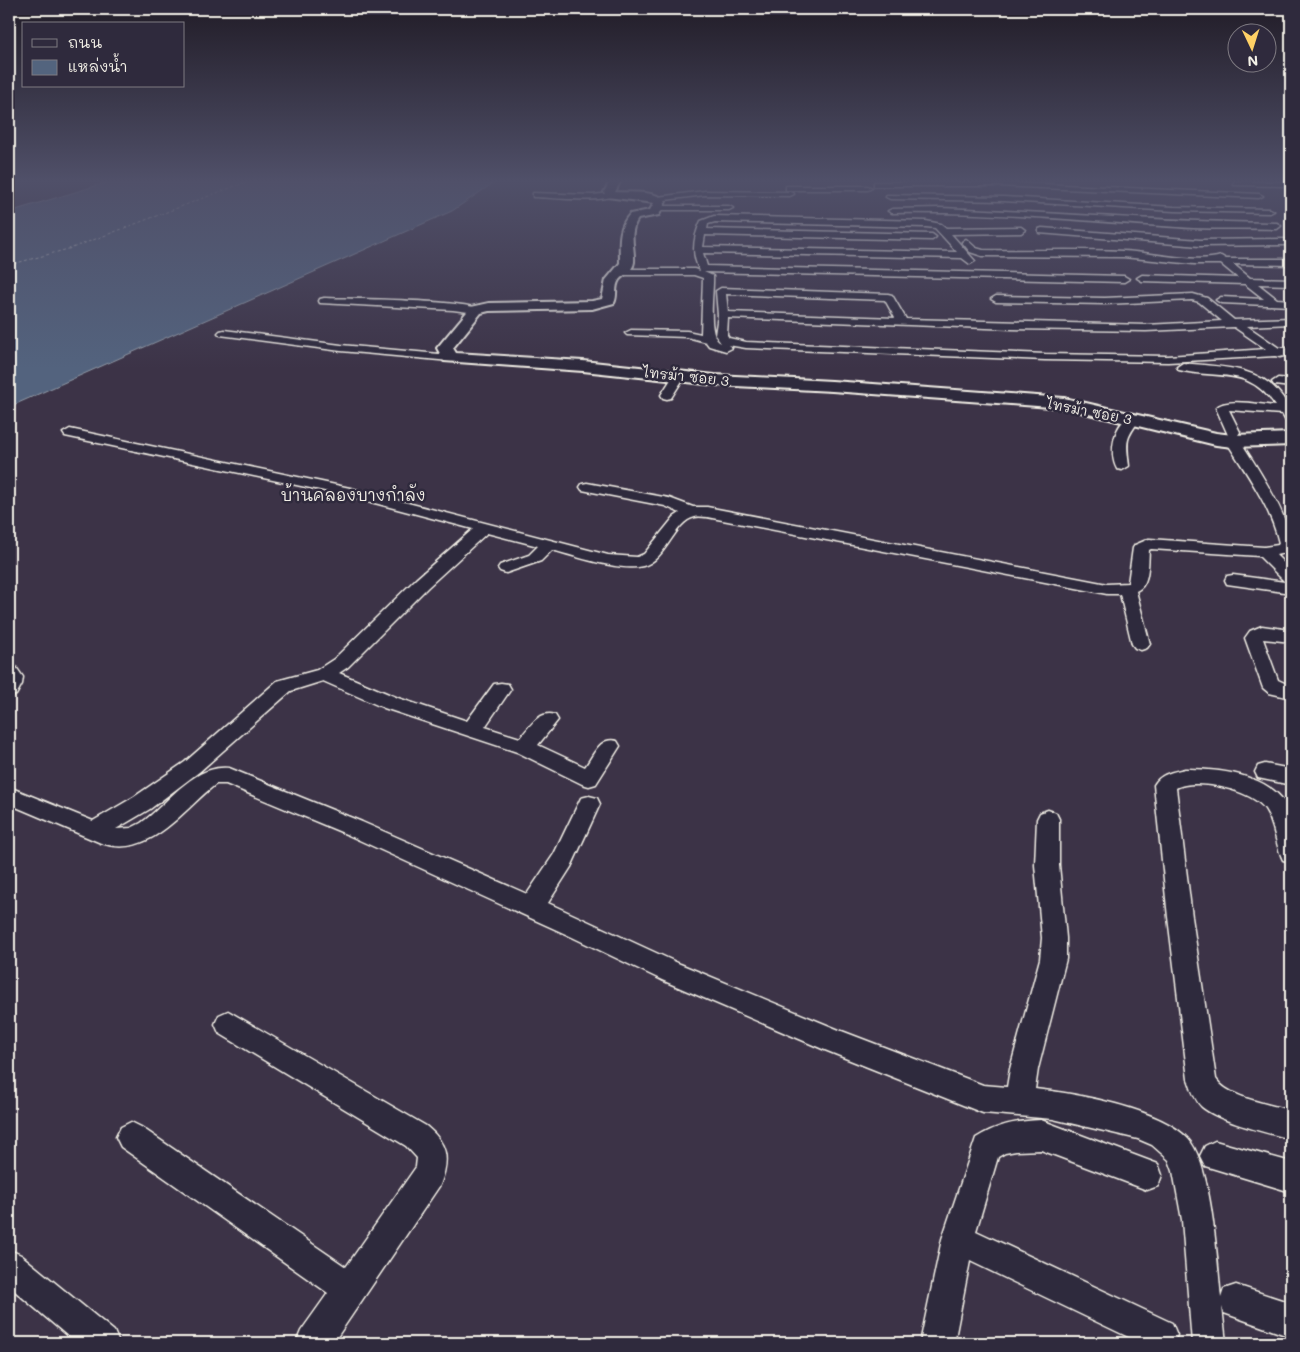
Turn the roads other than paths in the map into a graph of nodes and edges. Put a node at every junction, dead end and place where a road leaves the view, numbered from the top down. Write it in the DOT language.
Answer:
graph roads {
  1 [pos="627,243"];
  2 [pos="699,243"];
  3 [pos="955,243"];
  4 [pos="967,243"];
  5 [pos="1200,243"];
  6 [pos="697,250"];
  7 [pos="965,255"];
  8 [pos="1115,258"];
  9 [pos="1225,261"];
  10 [pos="1291,262"];
  11 [pos="721,270"];
  12 [pos="619,272"];
  13 [pos="1142,278"];
  14 [pos="1124,279"];
  15 [pos="1250,281"];
  16 [pos="1291,282"];
  17 [pos="883,286"];
  18 [pos="721,291"];
  19 [pos="994,295"];
  20 [pos="1221,300"];
  21 [pos="324,301"];
  22 [pos="1274,302"];
  23 [pos="1291,303"];
  24 [pos="476,310"];
  25 [pos="722,315"];
  26 [pos="1291,320"];
  27 [pos="902,322"];
  28 [pos="1234,324"];
  29 [pos="1015,330"];
  30 [pos="224,332"];
  31 [pos="631,333"];
  32 [pos="710,340"];
  33 [pos="1291,351"];
  34 [pos="1277,352"];
  35 [pos="450,358"];
  36 [pos="1291,364"];
  37 [pos="679,376"];
  38 [pos="1278,382"];
  39 [pos="1291,382"];
  40 [pos="666,395"];
  41 [pos="1289,414"];
  42 [pos="1134,419"];
  43 [pos="70,433"];
  44 [pos="1233,436"];
  45 [pos="1291,439"];
  46 [pos="1122,466"];
  47 [pos="587,487"];
  48 [pos="691,512"];
  49 [pos="484,528"];
  50 [pos="548,544"];
  51 [pos="1270,552"];
  52 [pos="506,568"];
  53 [pos="1291,568"];
  54 [pos="1291,579"];
  55 [pos="1233,580"];
  56 [pos="1291,588"];
  57 [pos="1127,589"];
  58 [pos="1291,636"];
  59 [pos="1141,644"];
  60 [pos="9,671"];
  61 [pos="324,674"];
  62 [pos="501,689"];
  63 [pos="9,690"];
  64 [pos="1291,692"];
  65 [pos="548,720"];
  66 [pos="473,728"];
  67 [pos="610,746"];
  68 [pos="524,747"];
  69 [pos="1266,772"];
  70 [pos="1291,777"];
  71 [pos="9,795"];
  72 [pos="590,804"];
  73 [pos="1048,819"];
  74 [pos="94,830"];
  75 [pos="1291,854"];
  76 [pos="532,907"];
  77 [pos="228,1024"];
  78 [pos="1019,1103"];
  79 [pos="1291,1125"];
  80 [pos="131,1137"];
  81 [pos="1215,1156"];
  82 [pos="1147,1175"];
  83 [pos="1291,1176"];
  84 [pos="958,1239"];
  85 [pos="10,1266"];
  86 [pos="350,1289"];
  87 [pos="1236,1301"];
  88 [pos="1291,1320"];
  89 [pos="1160,1335"];
  90 [pos="102,1343"];
  91 [pos="313,1343"];
  92 [pos="937,1343"];
  93 [pos="1209,1343"];
  1 -- 12 [label="street"];
  2 -- 6 [label="street"];
  3 -- 7 [label="street"];
  4 -- 9 [label="street"];
  5 -- 9 [label="street"];
  6 -- 7 [label="street"];
  6 -- 11 [label="street"];
  7 -- 8 [label="street"];
  7 -- 19 [label="street"];
  9 -- 10 [label="street"];
  9 -- 15 [label="street"];
  11 -- 17 [label="street"];
  11 -- 18 [label="street"];
  12 -- 24 [label="street"];
  12 -- 32 [label="street"];
  13 -- 15 [label="street"];
  14 -- 19 [label="street"];
  15 -- 16 [label="street"];
  15 -- 22 [label="street"];
  17 -- 18 [label="street"];
  17 -- 19 [label="street"];
  17 -- 27 [label="street"];
  18 -- 25 [label="street"];
  19 -- 28 [label="street"];
  19 -- 29 [label="street"];
  20 -- 22 [label="street"];
  21 -- 24 [label="street"];
  22 -- 23 [label="street"];
  24 -- 35 [label="street"];
  25 -- 27 [label="street"];
  25 -- 34 [label="street"];
  26 -- 28 [label="street"];
  27 -- 29 [label="street"];
  28 -- 29 [label="street"];
  28 -- 34 [label="street"];
  30 -- 35 [label="street"];
  31 -- 32 [label="street"];
  32 -- 41 [label="street"];
  33 -- 34 [label="street"];
  34 -- 36 [label="street"];
  35 -- 37 [label="street, ไทรม้า ซอย 3"];
  37 -- 40 [label="street"];
  37 -- 42 [label="street, ไทรม้า ซอย 3"];
  38 -- 39 [label="street"];
  41 -- 44 [label="street"];
  42 -- 44 [label="street, ไทรม้า ซอย 3"];
  42 -- 46 [label="street"];
  43 -- 49 [label="street"];
  44 -- 45 [label="street, ไทรม้า ซอย 3"];
  44 -- 51 [label="street"];
  47 -- 48 [label="street"];
  48 -- 50 [label="street"];
  48 -- 57 [label="street"];
  49 -- 50 [label="street"];
  49 -- 61 [label="street"];
  50 -- 52 [label="street"];
  51 -- 53 [label="street"];
  51 -- 54 [label="street"];
  51 -- 57 [label="street"];
  55 -- 56 [label="street"];
  57 -- 59 [label="street"];
  58 -- 64 [label="street"];
  60 -- 63 [label="street"];
  61 -- 66 [label="street"];
  61 -- 74 [label="street"];
  62 -- 66 [label="street"];
  65 -- 68 [label="street"];
  66 -- 68 [label="street"];
  67 -- 68 [label="street"];
  69 -- 70 [label="street"];
  71 -- 74 [label="street"];
  72 -- 76 [label="street"];
  73 -- 78 [label="street"];
  74 -- 76 [label="street"];
  75 -- 79 [label="street"];
  76 -- 78 [label="street"];
  77 -- 86 [label="street"];
  78 -- 93 [label="street"];
  80 -- 86 [label="street"];
  81 -- 83 [label="street"];
  82 -- 84 [label="street"];
  84 -- 89 [label="street"];
  84 -- 92 [label="street"];
  85 -- 90 [label="street"];
  86 -- 91 [label="street"];
  87 -- 88 [label="street"];
}
